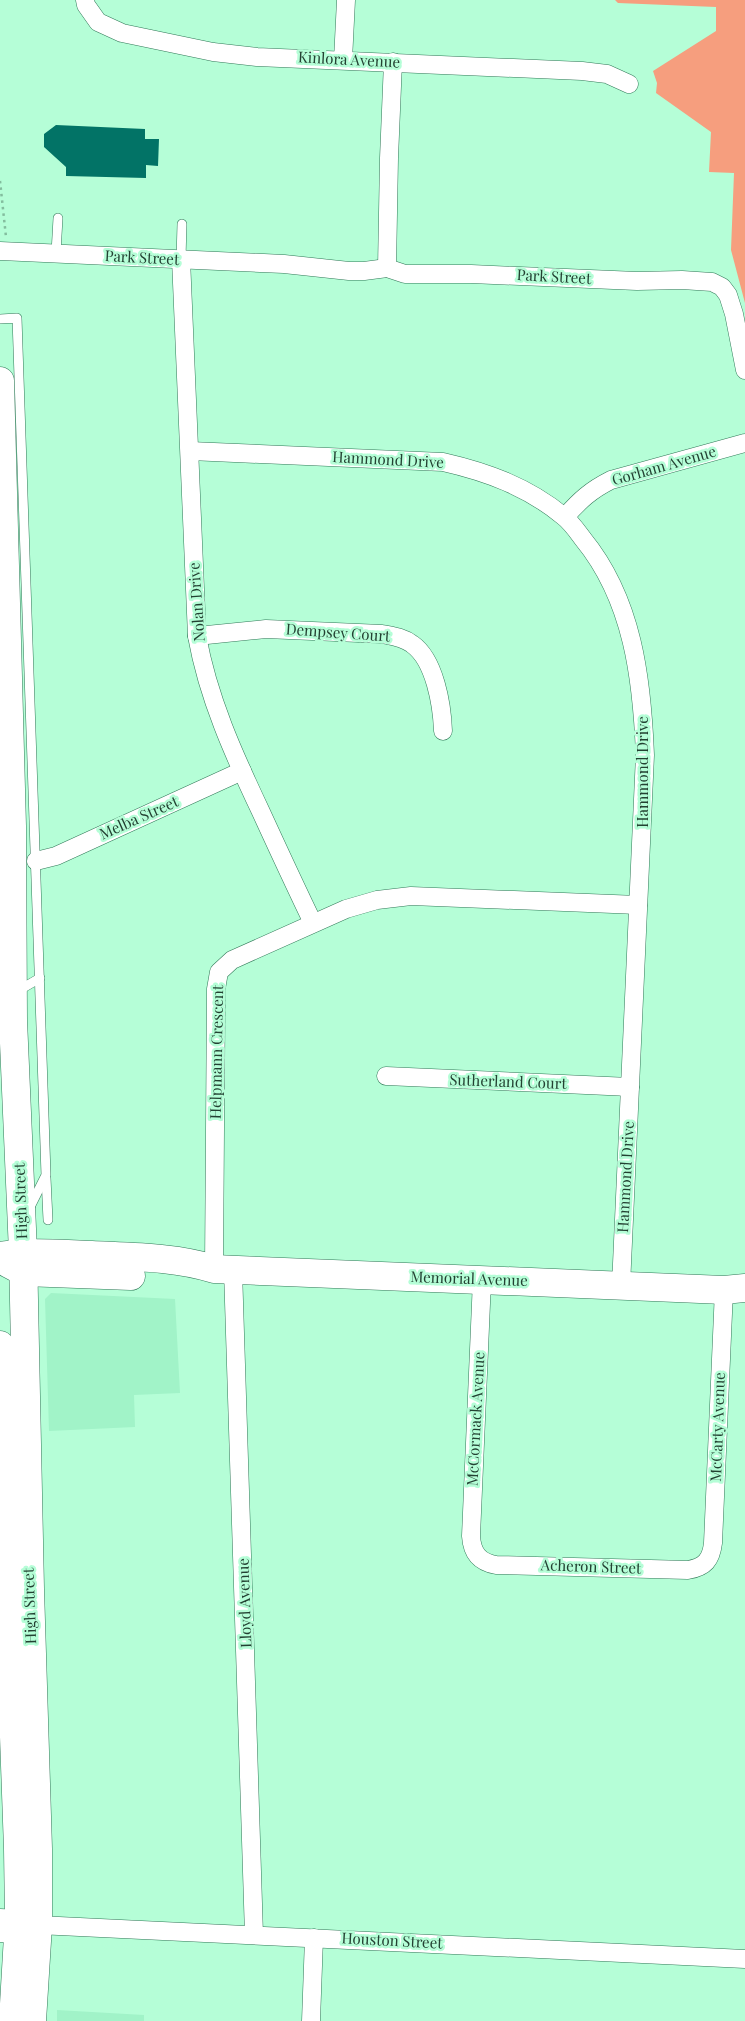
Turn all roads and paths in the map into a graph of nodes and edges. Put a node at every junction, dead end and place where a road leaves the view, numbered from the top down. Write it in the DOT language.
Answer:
graph roads {
  1 [pos="85,0"];
  2 [pos="346,0"];
  3 [pos="343,60"];
  4 [pos="393,62"];
  5 [pos="629,84"];
  6 [pos="0,181"];
  7 [pos="58,218"];
  8 [pos="182,224"];
  9 [pos="4,251"];
  10 [pos="56,254"];
  11 [pos="180,259"];
  12 [pos="383,263"];
  13 [pos="718,291"];
  14 [pos="0,319"];
  15 [pos="745,370"];
  16 [pos="745,378"];
  17 [pos="0,381"];
  18 [pos="745,443"];
  19 [pos="190,451"];
  20 [pos="565,517"];
  21 [pos="197,636"];
  22 [pos="443,731"];
  23 [pos="242,771"];
  24 [pos="36,860"];
  25 [pos="638,905"];
  26 [pos="312,923"];
  27 [pos="40,978"];
  28 [pos="13,1007"];
  29 [pos="386,1076"];
  30 [pos="630,1087"];
  31 [pos="46,1176"];
  32 [pos="21,1216"];
  33 [pos="48,1220"];
  34 [pos="12,1260"];
  35 [pos="224,1270"];
  36 [pos="482,1280"];
  37 [pos="621,1286"];
  38 [pos="738,1290"];
  39 [pos="0,1345"];
  40 [pos="477,1556"];
  41 [pos="707,1564"];
  42 [pos="13,1588"];
  43 [pos="15,1926"];
  44 [pos="254,1935"];
  45 [pos="314,1938"];
  46 [pos="745,1958"];
  47 [pos="13,2021"];
  48 [pos="32,2021"];
  49 [pos="310,2021"];
  1 -- 3 [label="street, Kinlora Avenue"];
  2 -- 3 [label="street"];
  3 -- 4 [label="street, Kinlora Avenue"];
  4 -- 5 [label="street, Kinlora Avenue"];
  4 -- 12 [label="street"];
  6 -- 9 [label="path"];
  7 -- 10 [label="lane"];
  8 -- 11 [label="lane"];
  9 -- 10 [label="street, Park Street"];
  10 -- 11 [label="street, Park Street"];
  11 -- 12 [label="street, Park Street"];
  11 -- 19 [label="street, Nolan Drive"];
  12 -- 13 [label="street, Park Street"];
  13 -- 15 [label="street"];
  13 -- 16 [label="street"];
  14 -- 24 [label="lane"];
  17 -- 28 [label="main road, High Street"];
  18 -- 20 [label="street, Gorham Avenue"];
  19 -- 20 [label="street, Hammond Drive"];
  19 -- 21 [label="street, Nolan Drive"];
  20 -- 25 [label="street, Hammond Drive"];
  21 -- 22 [label="street, Dempsey Court"];
  21 -- 23 [label="street, Nolan Drive"];
  23 -- 24 [label="street, Melba Street"];
  23 -- 26 [label="street, Nolan Drive"];
  24 -- 27 [label="lane"];
  25 -- 26 [label="street, Helpmann Crescent"];
  25 -- 30 [label="street, Hammond Drive"];
  26 -- 35 [label="street, Helpmann Crescent"];
  27 -- 28 [label="lane"];
  27 -- 31 [label="lane"];
  28 -- 32 [label="main road, High Street"];
  29 -- 30 [label="street, Sutherland Court"];
  30 -- 37 [label="street, Hammond Drive"];
  31 -- 32 [label="lane"];
  31 -- 33 [label="lane"];
  32 -- 34 [label="main road, High Street"];
  34 -- 35 [label="main road, Memorial Avenue"];
  34 -- 42 [label="main road, High Street"];
  35 -- 36 [label="main road, Memorial Avenue"];
  35 -- 44 [label="street, Lloyd Avenue"];
  36 -- 37 [label="main road, Memorial Avenue"];
  36 -- 40 [label="street, McCormack Avenue"];
  37 -- 38 [label="main road, Memorial Avenue"];
  38 -- 41 [label="street, McCarty Avenue"];
  39 -- 42 [label="main road, High Street"];
  40 -- 41 [label="street, Acheron Street"];
  42 -- 43 [label="main road, High Street"];
  43 -- 44 [label="street, Houston Street"];
  43 -- 47 [label="main road, High Street"];
  43 -- 48 [label="main road, High Street"];
  44 -- 45 [label="street, Houston Street"];
  45 -- 46 [label="street, Houston Street"];
  45 -- 49 [label="street"];
}
